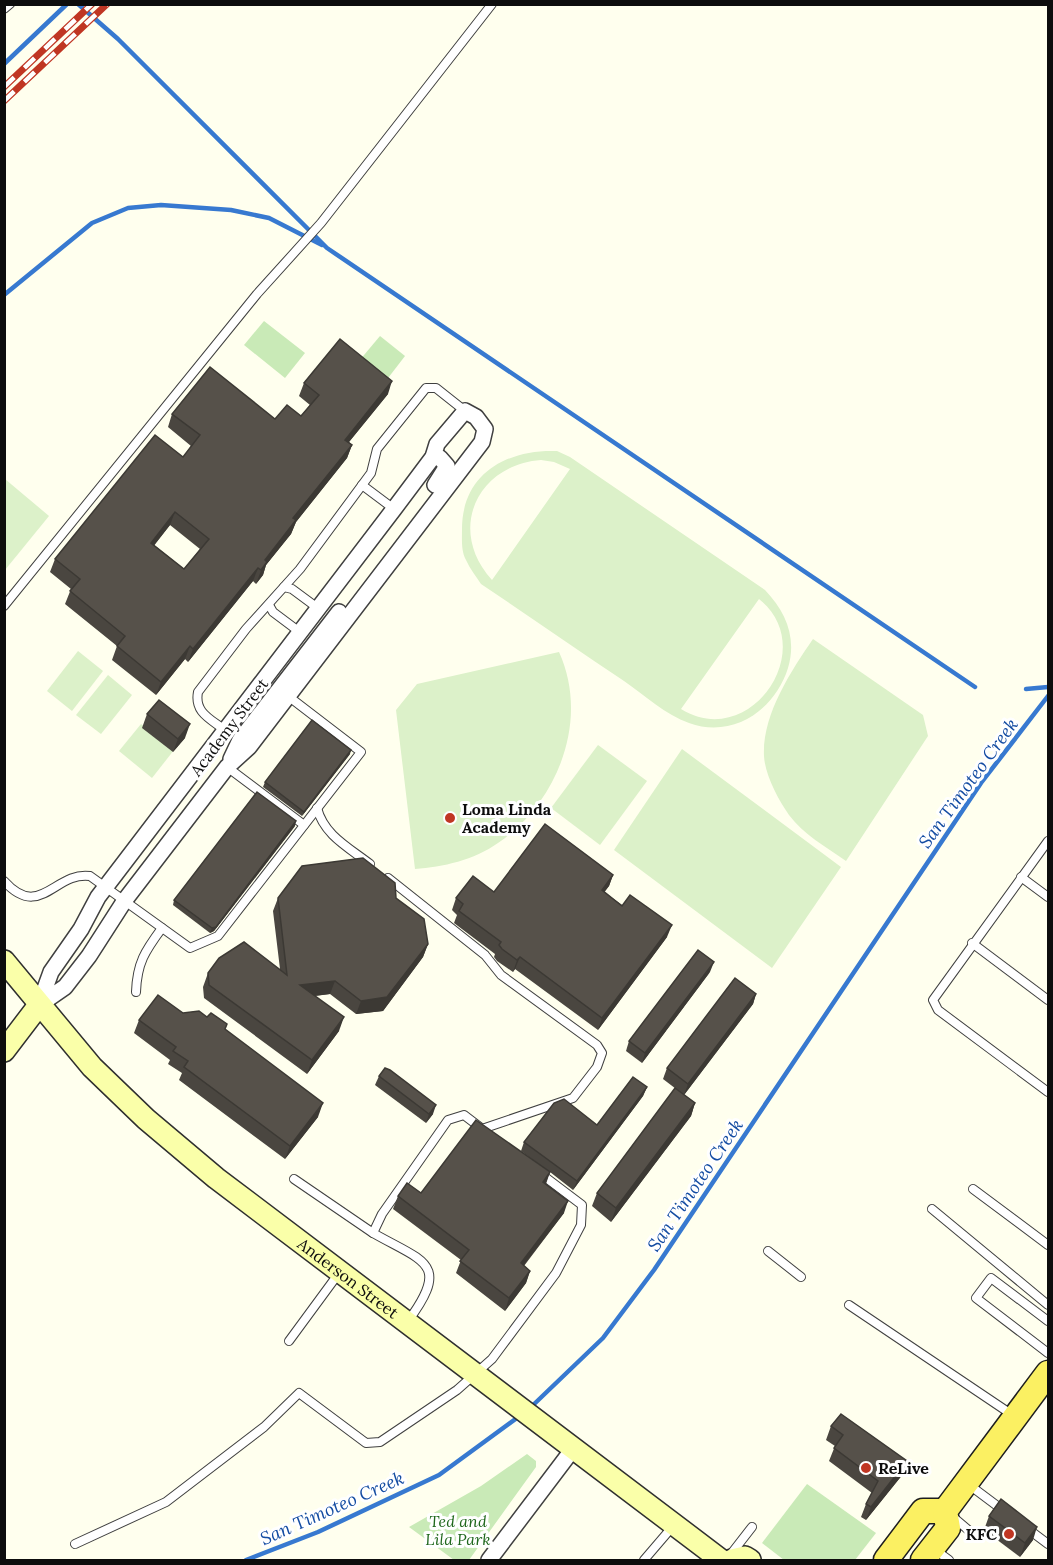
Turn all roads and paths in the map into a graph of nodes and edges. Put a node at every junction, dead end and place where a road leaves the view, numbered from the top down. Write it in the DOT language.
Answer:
graph roads {
  1 [pos="10,4"];
  2 [pos="492,4"];
  3 [pos="4,9"];
  4 [pos="465,411"];
  5 [pos="433,457"];
  6 [pos="362,485"];
  7 [pos="394,509"];
  8 [pos="284,587"];
  9 [pos="269,605"];
  10 [pos="4,606"];
  11 [pos="319,609"];
  12 [pos="301,633"];
  13 [pos="288,696"];
  14 [pos="226,731"];
  15 [pos="227,767"];
  16 [pos="317,808"];
  17 [pos="304,825"];
  18 [pos="1048,841"];
  19 [pos="1022,877"];
  20 [pos="4,881"];
  21 [pos="107,887"];
  22 [pos="1048,897"];
  23 [pos="125,900"];
  24 [pos="162,928"];
  25 [pos="972,943"];
  26 [pos="4,961"];
  27 [pos="136,992"];
  28 [pos="1048,1000"];
  29 [pos="39,1005"];
  30 [pos="7,1043"];
  31 [pos="1048,1092"];
  32 [pos="482,1129"];
  33 [pos="491,1136"];
  34 [pos="537,1171"];
  35 [pos="294,1179"];
  36 [pos="973,1189"];
  37 [pos="932,1209"];
  38 [pos="373,1233"];
  39 [pos="1048,1245"];
  40 [pos="768,1251"];
  41 [pos="340,1272"];
  42 [pos="801,1277"];
  43 [pos="849,1305"];
  44 [pos="1048,1305"];
  45 [pos="1048,1321"];
  46 [pos="406,1323"];
  47 [pos="289,1341"];
  48 [pos="1048,1353"];
  49 [pos="1048,1372"];
  50 [pos="475,1374"];
  51 [pos="1015,1416"];
  52 [pos="573,1449"];
  53 [pos="966,1482"];
  54 [pos="945,1511"];
  55 [pos="1012,1517"];
  56 [pos="1021,1524"];
  57 [pos="674,1525"];
  58 [pos="752,1527"];
  59 [pos="973,1534"];
  60 [pos="75,1544"];
  61 [pos="1048,1544"];
  62 [pos="935,1556"];
  63 [pos="489,1560"];
  64 [pos="644,1560"];
  65 [pos="721,1560"];
  66 [pos="726,1560"];
  67 [pos="732,1560"];
  68 [pos="750,1560"];
  69 [pos="886,1560"];
  1 -- 3 [label="lane"];
  2 -- 10 [label="lane"];
  4 -- 5 [label="street, Academy Street"];
  4 -- 6 [label="lane"];
  4 -- 13 [label="street, Academy Street"];
  5 -- 7 [label="street, Academy Street"];
  5 -- 15 [label="street, Academy Street"];
  6 -- 7 [label="lane"];
  6 -- 8 [label="lane"];
  7 -- 11 [label="street, Academy Street"];
  8 -- 9 [label="lane"];
  8 -- 11 [label="lane"];
  9 -- 12 [label="lane"];
  9 -- 14 [label="lane"];
  11 -- 12 [label="street, Academy Street"];
  12 -- 14 [label="street, Academy Street"];
  13 -- 15 [label="street, Academy Street"];
  13 -- 16 [label="lane"];
  14 -- 21 [label="street, Academy Street"];
  15 -- 17 [label="lane"];
  15 -- 23 [label="street, Academy Street"];
  16 -- 17 [label="lane"];
  16 -- 32 [label="lane"];
  17 -- 24 [label="lane"];
  18 -- 19 [label="lane"];
  19 -- 22 [label="lane"];
  19 -- 25 [label="lane"];
  20 -- 21 [label="lane"];
  21 -- 23 [label="lane"];
  21 -- 29 [label="street, Academy Street"];
  23 -- 24 [label="lane"];
  23 -- 29 [label="street, Academy Street"];
  24 -- 27 [label="lane"];
  25 -- 28 [label="lane"];
  25 -- 31 [label="lane"];
  26 -- 29 [label="main road, Anderson Street"];
  29 -- 30 [label="main road, Academy Street"];
  29 -- 41 [label="main road, Anderson Street"];
  32 -- 33 [label="lane"];
  32 -- 38 [label="lane"];
  34 -- 50 [label="lane"];
  35 -- 38 [label="lane"];
  36 -- 39 [label="lane"];
  37 -- 44 [label="lane"];
  38 -- 46 [label="lane"];
  40 -- 42 [label="lane"];
  41 -- 46 [label="main road, Anderson Street"];
  41 -- 47 [label="lane"];
  43 -- 51 [label="lane"];
  45 -- 48 [label="lane"];
  46 -- 50 [label="main road, Anderson Street"];
  49 -- 51 [label="main road"];
  50 -- 52 [label="main road, Anderson Street"];
  50 -- 60 [label="lane"];
  51 -- 53 [label="main road"];
  52 -- 57 [label="main road, Anderson Street"];
  52 -- 63 [label="street"];
  53 -- 54 [label="main road"];
  53 -- 55 [label="lane"];
  54 -- 59 [label="lane"];
  54 -- 62 [label="main road"];
  54 -- 69 [label="main road"];
  56 -- 61 [label="lane"];
  57 -- 64 [label="lane"];
  57 -- 65 [label="main road, Anderson Street"];
  58 -- 66 [label="lane"];
  67 -- 68 [label="main road"];
}
